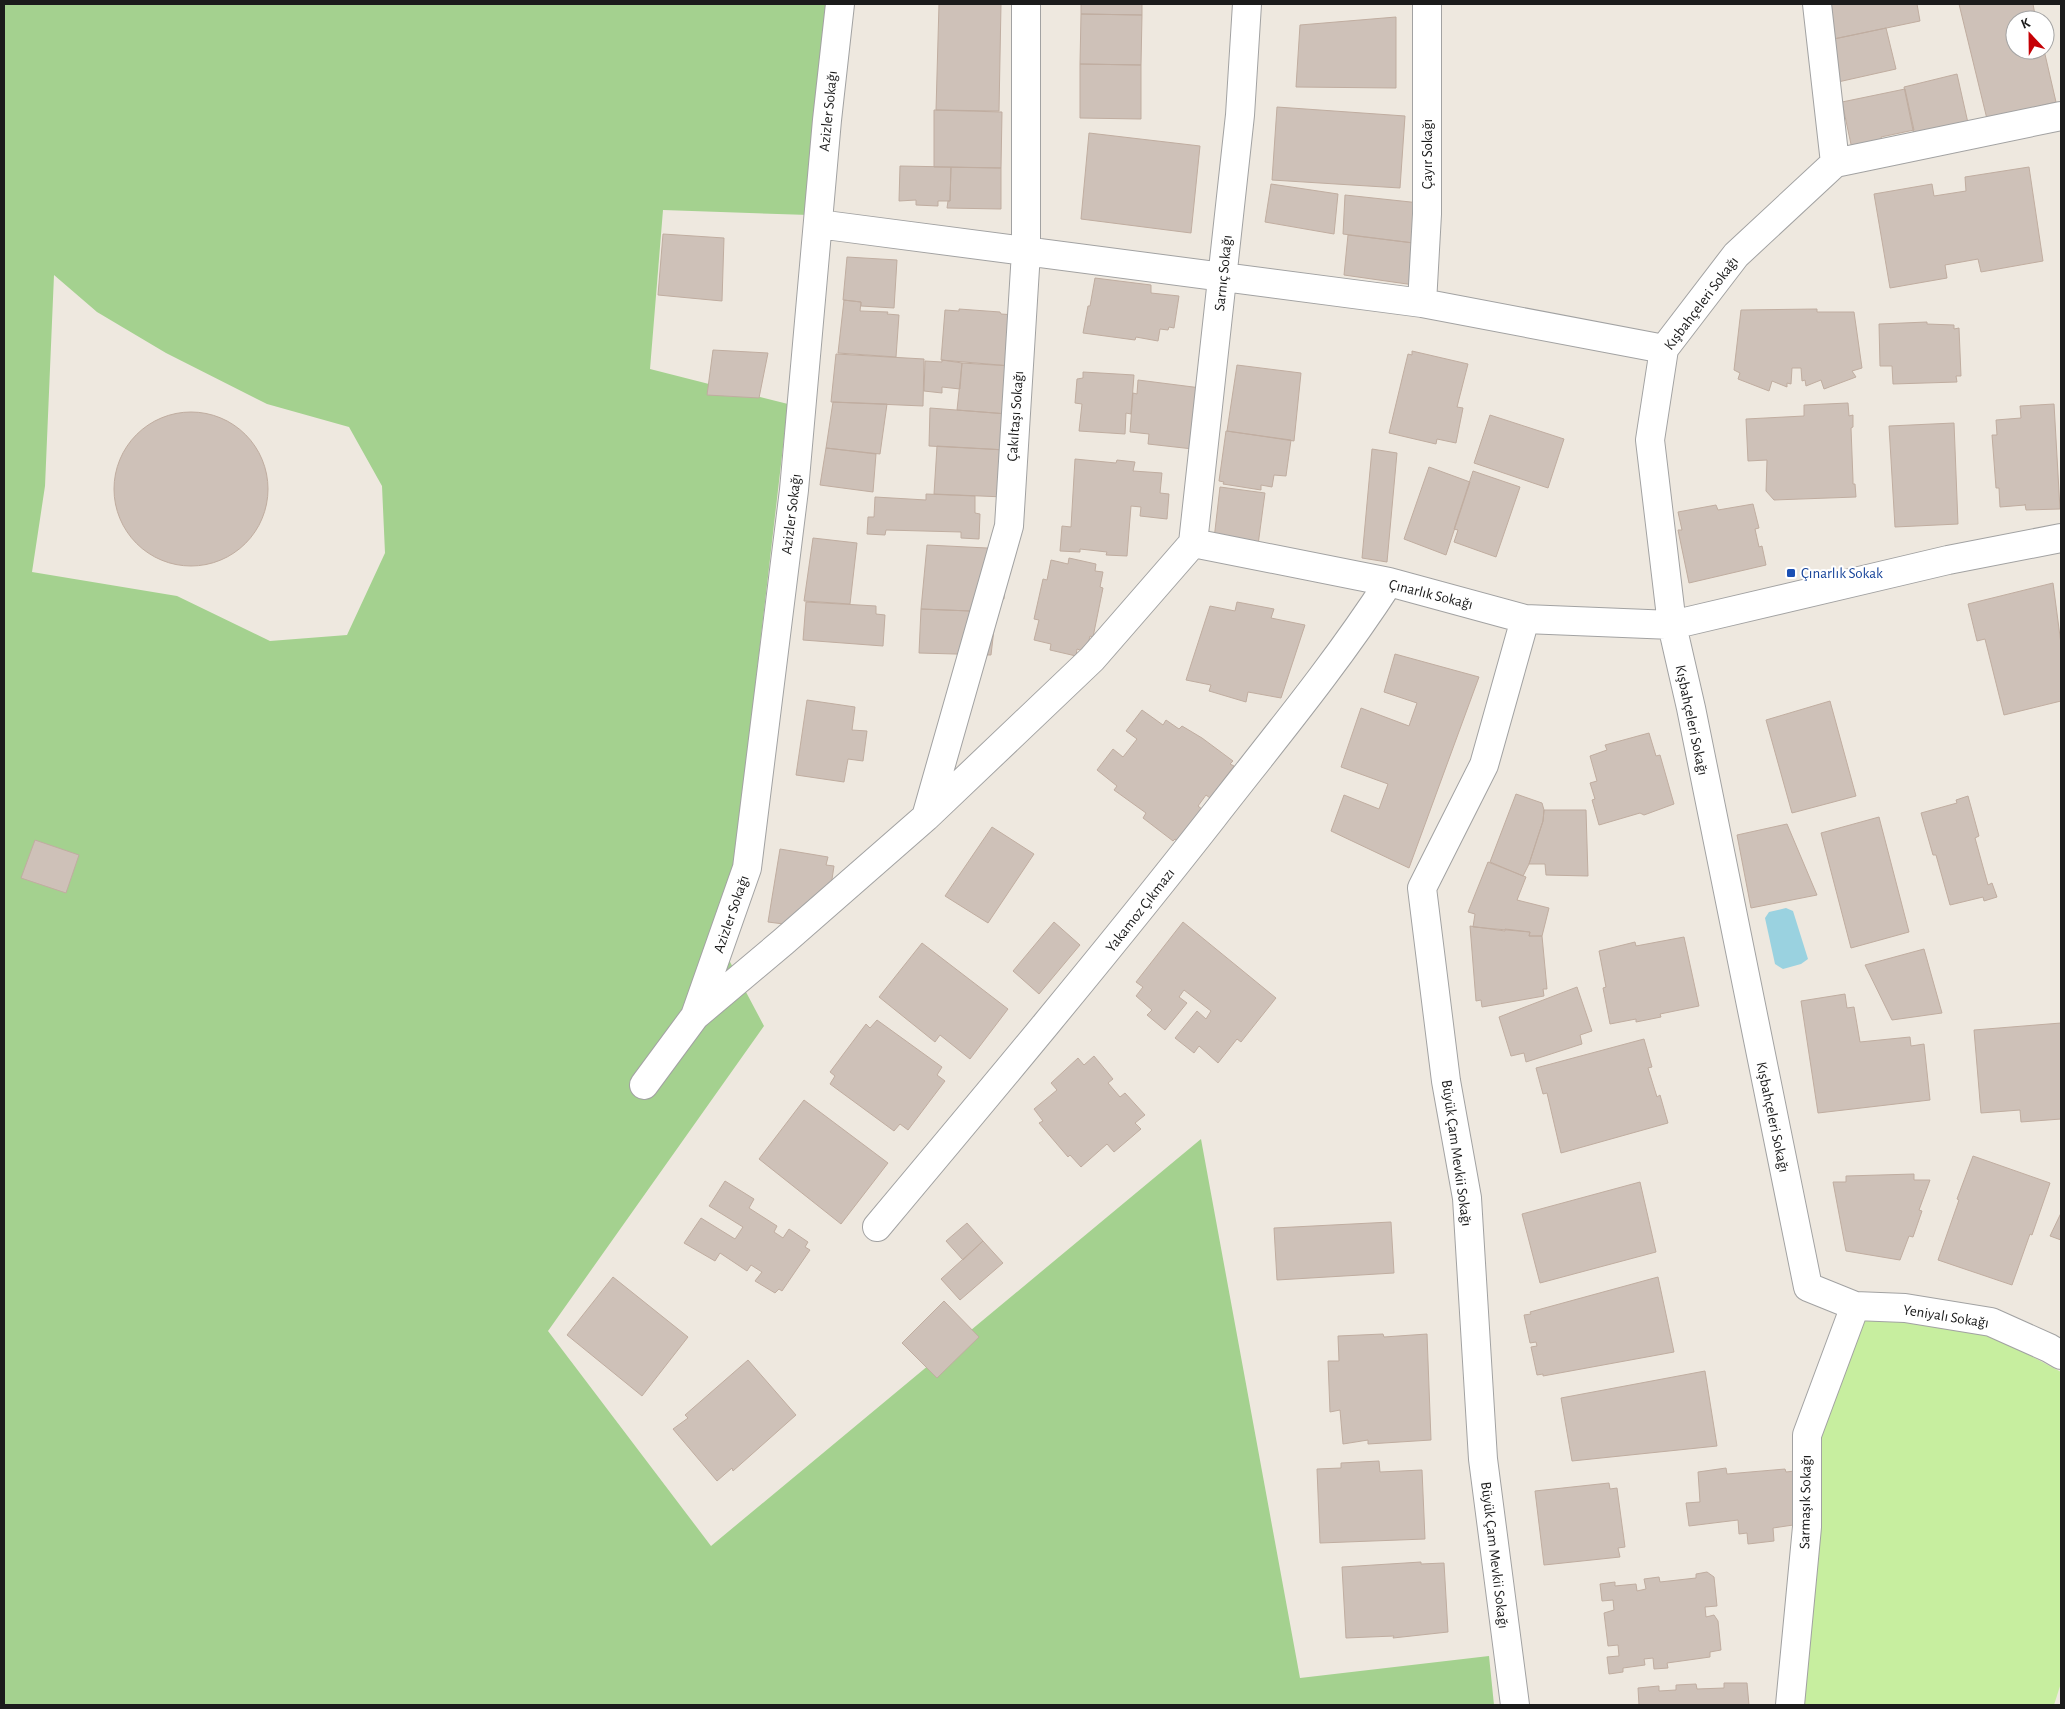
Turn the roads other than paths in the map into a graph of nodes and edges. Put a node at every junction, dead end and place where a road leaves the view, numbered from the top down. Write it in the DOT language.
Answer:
graph roads {
  1 [pos="840,4"];
  2 [pos="1026,4"];
  3 [pos="1247,4"];
  4 [pos="1427,4"];
  5 [pos="1817,4"];
  6 [pos="2061,116"];
  7 [pos="1835,163"];
  8 [pos="818,224"];
  9 [pos="1026,252"];
  10 [pos="1222,278"];
  11 [pos="1422,304"];
  12 [pos="1664,349"];
  13 [pos="2061,538"];
  14 [pos="1193,543"];
  15 [pos="1389,582"];
  16 [pos="1525,619"];
  17 [pos="1672,625"];
  18 [pos="926,817"];
  19 [pos="695,1016"];
  20 [pos="644,1085"];
  21 [pos="878,1227"];
  22 [pos="1854,1306"];
  23 [pos="2061,1355"];
  24 [pos="1515,1705"];
  25 [pos="1790,1705"];
  1 -- 8 [label="street, Azizler Sokağı"];
  2 -- 9 [label="street, Çakıltaşı Sokağı"];
  3 -- 10 [label="street, Sarnıç Sokağı"];
  4 -- 11 [label="street, Çayır Sokağı"];
  5 -- 7 [label="street"];
  6 -- 7 [label="street"];
  7 -- 12 [label="street, Kışbahçeleri Sokağı"];
  8 -- 9 [label="street"];
  8 -- 19 [label="street, Azizler Sokağı"];
  9 -- 10 [label="street"];
  9 -- 18 [label="street, Çakıltaşı Sokağı"];
  10 -- 11 [label="street"];
  10 -- 14 [label="street, Sarnıç Sokağı"];
  11 -- 12 [label="street"];
  12 -- 17 [label="street, Kışbahçeleri Sokağı"];
  13 -- 17 [label="street, Çınarlık Sokağı"];
  14 -- 15 [label="street, Çınarlık Sokağı"];
  14 -- 18 [label="street, Azizler Sokağı"];
  15 -- 16 [label="street, Çınarlık Sokağı"];
  15 -- 21 [label="street, Yakamoz Çıkmazı"];
  16 -- 17 [label="street, Çınarlık Sokağı"];
  16 -- 24 [label="street, Büyük Çam Mevkii Sokağı"];
  17 -- 22 [label="street, Kışbahçeleri Sokağı"];
  18 -- 19 [label="street, Azizler Sokağı"];
  19 -- 20 [label="street, Azizler Sokağı"];
  22 -- 23 [label="street, Yeniyalı Sokağı"];
  22 -- 25 [label="street, Sarmaşık Sokağı"];
}
